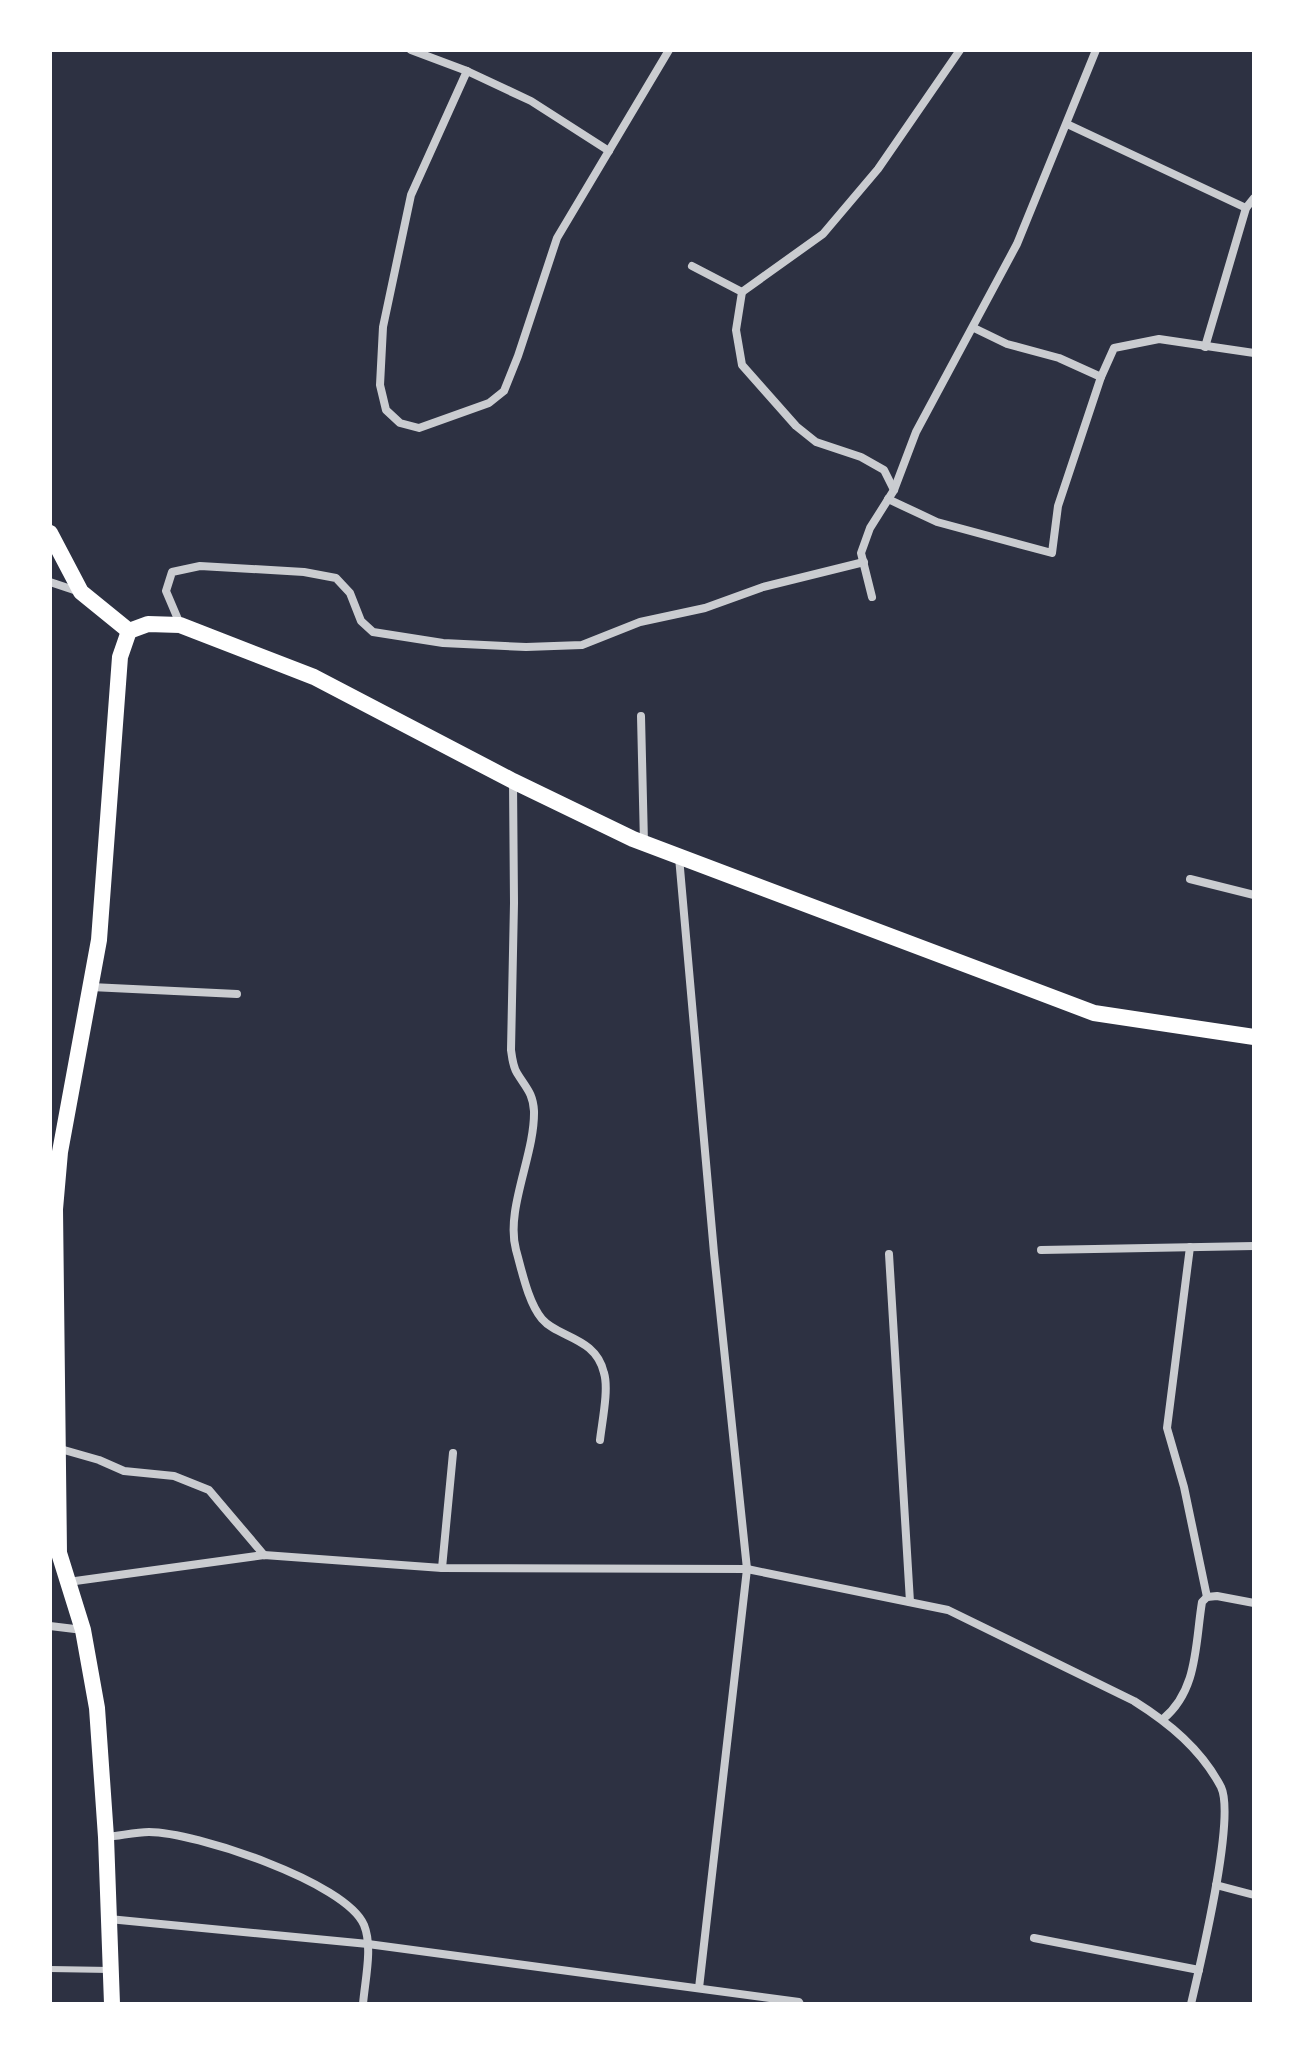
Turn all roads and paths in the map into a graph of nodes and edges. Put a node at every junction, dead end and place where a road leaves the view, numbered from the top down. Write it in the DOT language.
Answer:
graph roads {
  1 [pos="411,50"];
  2 [pos="669,50"];
  3 [pos="960,50"];
  4 [pos="1096,50"];
  5 [pos="467,71"];
  6 [pos="1067,124"];
  7 [pos="609,151"];
  8 [pos="1254,198"];
  9 [pos="1246,208"];
  10 [pos="692,266"];
  11 [pos="742,292"];
  12 [pos="974,328"];
  13 [pos="1205,347"];
  14 [pos="1254,353"];
  15 [pos="1101,377"];
  16 [pos="894,490"];
  17 [pos="888,499"];
  18 [pos="50,533"];
  19 [pos="864,562"];
  20 [pos="50,582"];
  21 [pos="81,592"];
  22 [pos="872,597"];
  23 [pos="180,625"];
  24 [pos="129,631"];
  25 [pos="641,716"];
  26 [pos="513,781"];
  27 [pos="644,844"];
  28 [pos="679,857"];
  29 [pos="1190,879"];
  30 [pos="1254,895"];
  31 [pos="90,987"];
  32 [pos="237,994"];
  33 [pos="1254,1037"];
  34 [pos="1254,1246"];
  35 [pos="1190,1247"];
  36 [pos="1041,1250"];
  37 [pos="889,1254"];
  38 [pos="600,1440"];
  39 [pos="57,1447"];
  40 [pos="453,1453"];
  41 [pos="54,1507"];
  42 [pos="264,1555"];
  43 [pos="442,1568"];
  44 [pos="747,1569"];
  45 [pos="68,1582"];
  46 [pos="1207,1597"];
  47 [pos="910,1602"];
  48 [pos="1254,1603"];
  49 [pos="50,1626"];
  50 [pos="83,1630"];
  51 [pos="1163,1719"];
  52 [pos="106,1837"];
  53 [pos="1216,1885"];
  54 [pos="1254,1895"];
  55 [pos="108,1919"];
  56 [pos="1034,1938"];
  57 [pos="368,1944"];
  58 [pos="50,1969"];
  59 [pos="110,1970"];
  60 [pos="1199,1970"];
  61 [pos="699,1988"];
  62 [pos="112,2004"];
  63 [pos="363,2004"];
  64 [pos="800,2004"];
  65 [pos="1191,2004"];
  1 -- 5 [label="street"];
  2 -- 7 [label="street"];
  3 -- 11 [label="street"];
  4 -- 6 [label="street"];
  5 -- 7 [label="street"];
  5 -- 7 [label="street"];
  6 -- 9 [label="street"];
  6 -- 12 [label="street"];
  8 -- 9 [label="street"];
  9 -- 13 [label="street"];
  10 -- 11 [label="street"];
  11 -- 16 [label="street"];
  12 -- 15 [label="street"];
  12 -- 16 [label="street"];
  13 -- 14 [label="street"];
  13 -- 15 [label="street"];
  15 -- 17 [label="street"];
  16 -- 17 [label="street"];
  17 -- 19 [label="street"];
  18 -- 21 [label="main road"];
  19 -- 22 [label="street"];
  19 -- 23 [label="street"];
  20 -- 21 [label="street"];
  21 -- 24 [label="main road"];
  23 -- 24 [label="main road"];
  23 -- 26 [label="main road"];
  24 -- 31 [label="main road"];
  25 -- 27 [label="street"];
  26 -- 27 [label="main road"];
  26 -- 38 [label="street"];
  27 -- 28 [label="main road"];
  28 -- 33 [label="main road"];
  28 -- 44 [label="street"];
  29 -- 30 [label="street"];
  31 -- 32 [label="street"];
  31 -- 39 [label="main road"];
  34 -- 35 [label="street"];
  35 -- 36 [label="street"];
  35 -- 46 [label="street"];
  37 -- 47 [label="street"];
  39 -- 41 [label="main road"];
  39 -- 42 [label="street"];
  40 -- 43 [label="street"];
  41 -- 45 [label="main road"];
  42 -- 43 [label="street"];
  42 -- 45 [label="street"];
  43 -- 44 [label="street"];
  44 -- 47 [label="street"];
  44 -- 61 [label="street"];
  45 -- 50 [label="main road"];
  46 -- 48 [label="street"];
  46 -- 51 [label="street"];
  47 -- 51 [label="street"];
  49 -- 50 [label="street"];
  50 -- 52 [label="main road"];
  51 -- 53 [label="street"];
  52 -- 55 [label="main road"];
  52 -- 57 [label="street"];
  53 -- 54 [label="street"];
  53 -- 60 [label="street"];
  55 -- 57 [label="street"];
  55 -- 59 [label="main road"];
  56 -- 60 [label="street"];
  57 -- 61 [label="street"];
  57 -- 63 [label="street"];
  58 -- 59 [label="lane"];
  59 -- 62 [label="main road"];
  60 -- 65 [label="street"];
  61 -- 64 [label="street"];
}
